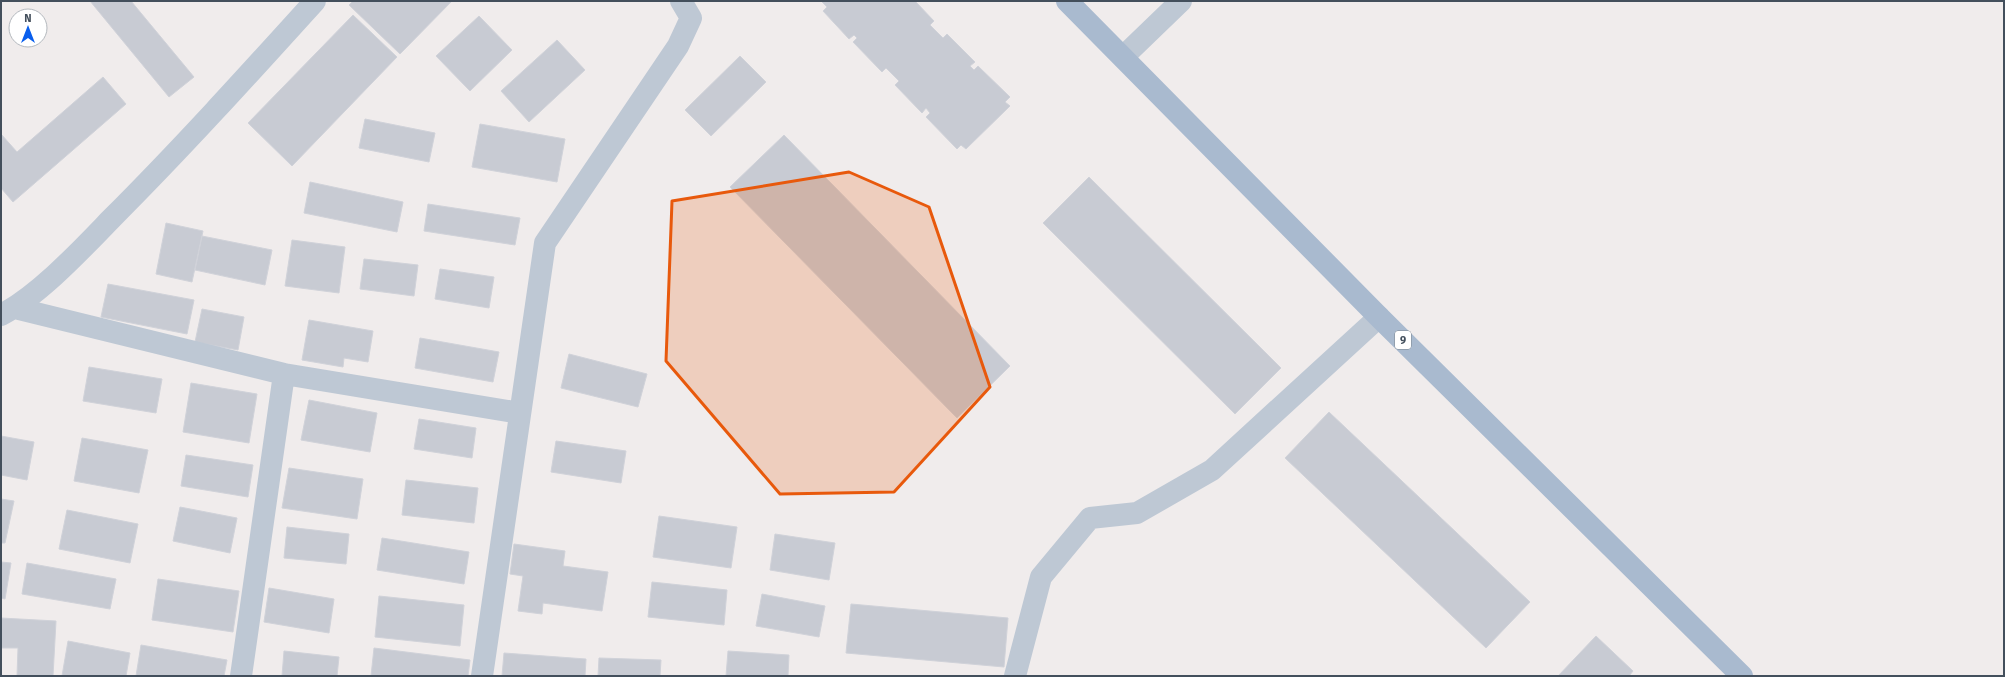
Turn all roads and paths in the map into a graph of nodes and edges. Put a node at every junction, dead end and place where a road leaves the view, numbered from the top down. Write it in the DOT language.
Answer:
graph roads {
  1 [pos="315,1"];
  2 [pos="681,1"];
  3 [pos="1067,1"];
  4 [pos="1182,1"];
  5 [pos="1123,57"];
  6 [pos="8,311"];
  7 [pos="1379,317"];
  8 [pos="284,374"];
  9 [pos="520,413"];
  10 [pos="241,676"];
  11 [pos="482,676"];
  12 [pos="1015,676"];
  13 [pos="1742,676"];
  1 -- 6 [label="street"];
  2 -- 9 [label="street"];
  3 -- 5 [label="main road, 9"];
  4 -- 5 [label="street"];
  5 -- 7 [label="main road, 9"];
  6 -- 8 [label="street"];
  7 -- 12 [label="street"];
  7 -- 13 [label="main road, 9"];
  8 -- 9 [label="street"];
  8 -- 10 [label="street"];
  9 -- 11 [label="street"];
}
